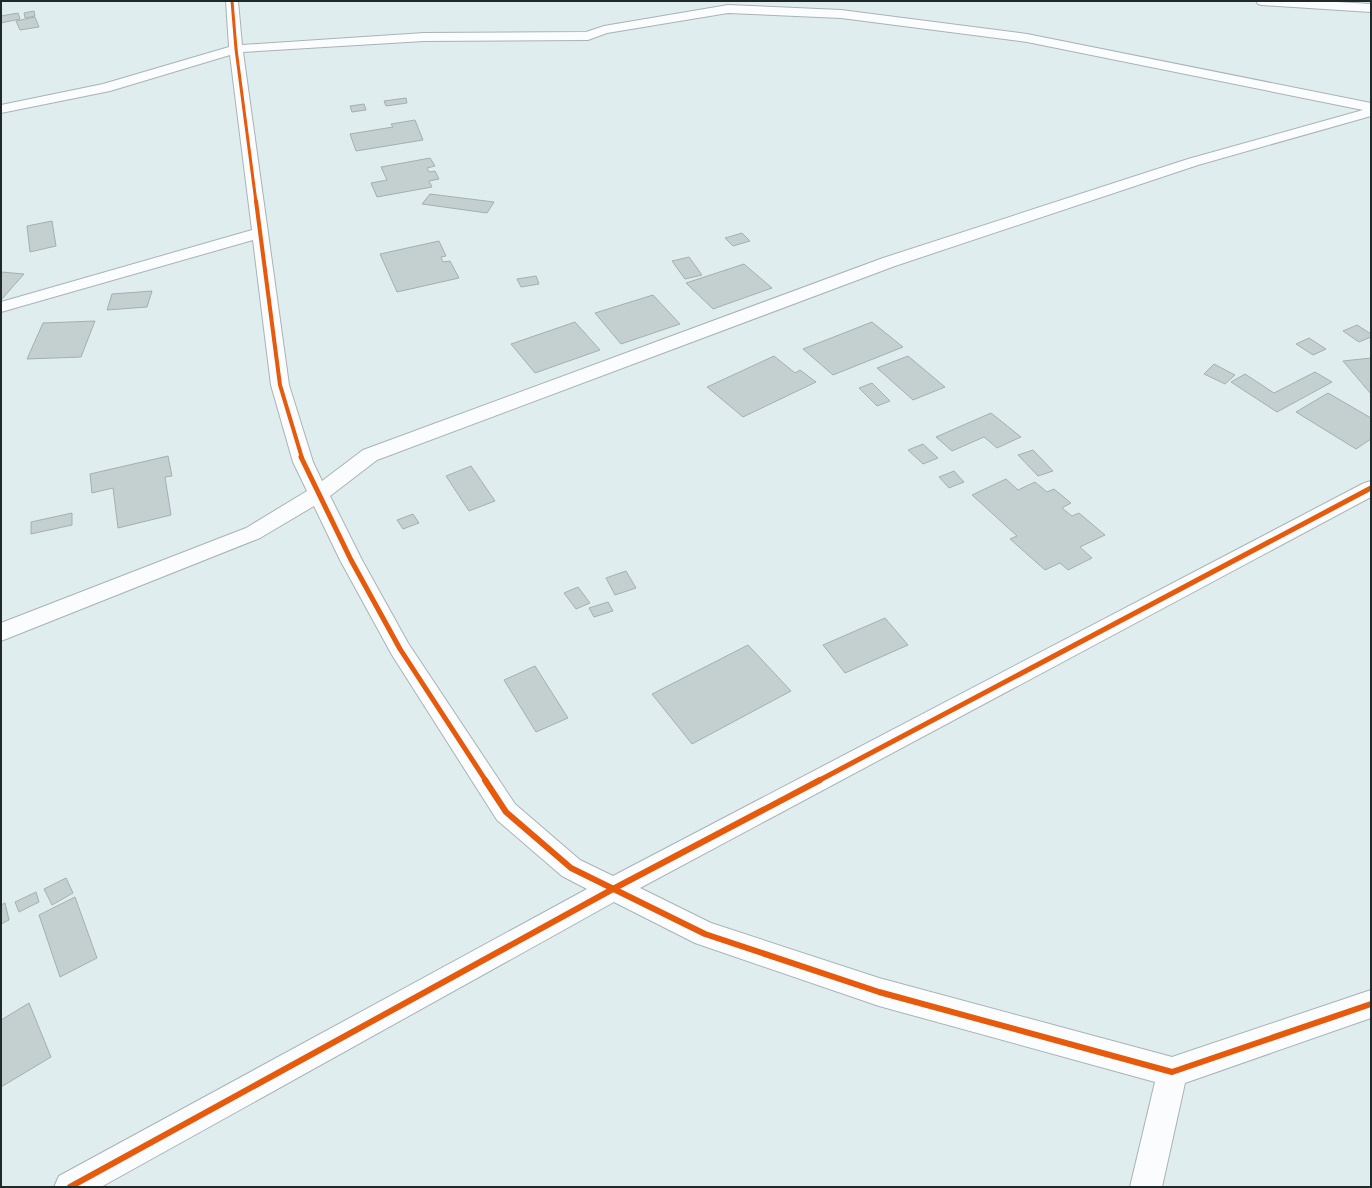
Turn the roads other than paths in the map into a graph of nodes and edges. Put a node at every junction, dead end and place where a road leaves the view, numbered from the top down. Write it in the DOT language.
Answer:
graph roads {
  1 [pos="232,1"];
  2 [pos="1262,1"];
  3 [pos="1371,8"];
  4 [pos="236,49"];
  5 [pos="1371,107"];
  6 [pos="1,109"];
  7 [pos="1371,112"];
  8 [pos="260,233"];
  9 [pos="1,307"];
  10 [pos="1371,488"];
  11 [pos="318,494"];
  12 [pos="1,632"];
  13 [pos="613,889"];
  14 [pos="1371,1004"];
  15 [pos="1172,1072"];
  16 [pos="70,1187"];
  17 [pos="1146,1187"];
  1 -- 4 [label="street"];
  2 -- 3 [label="street"];
  4 -- 5 [label="street"];
  4 -- 6 [label="street"];
  4 -- 8 [label="street"];
  7 -- 11 [label="street"];
  8 -- 9 [label="street"];
  8 -- 11 [label="street"];
  10 -- 13 [label="street"];
  11 -- 12 [label="street"];
  11 -- 13 [label="street"];
  13 -- 15 [label="street"];
  13 -- 16 [label="street"];
  14 -- 15 [label="street"];
  15 -- 17 [label="street"];
}
